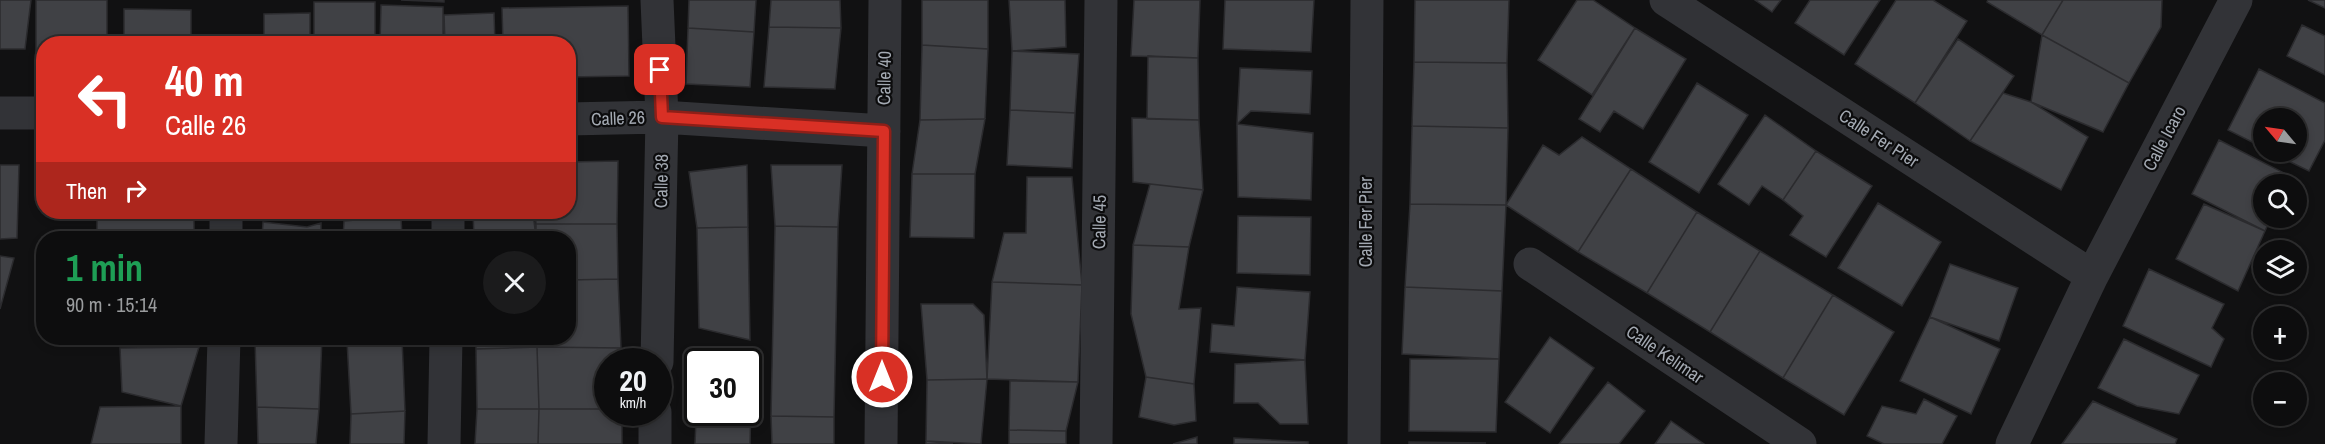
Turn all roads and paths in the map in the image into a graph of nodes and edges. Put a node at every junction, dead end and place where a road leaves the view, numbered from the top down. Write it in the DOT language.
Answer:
graph roads {
  1 [pos="657,0"];
  2 [pos="885,0"];
  3 [pos="1101,0"];
  4 [pos="1367,0"];
  5 [pos="1666,0"];
  6 [pos="2233,1"];
  7 [pos="0,113"];
  8 [pos="36,114"];
  9 [pos="662,117"];
  10 [pos="576,120"];
  11 [pos="884,131"];
  12 [pos="1530,264"];
  13 [pos="2092,276"];
  14 [pos="224,345"];
  15 [pos="446,345"];
  16 [pos="657,348"];
  17 [pos="655,426"];
  18 [pos="221,444"];
  19 [pos="444,444"];
  20 [pos="655,444"];
  21 [pos="881,444"];
  22 [pos="1096,444"];
  23 [pos="1364,444"];
  24 [pos="1800,444"];
  25 [pos="2012,444"];
  1 -- 9 [label="street, Calle 38"];
  2 -- 11 [label="street, Calle 40"];
  3 -- 22 [label="street, Calle 45"];
  4 -- 23 [label="street, Calle Fer Pier"];
  5 -- 13 [label="street, Calle Fer Pier"];
  6 -- 13 [label="street, Calle Icaro"];
  7 -- 8 [label="street"];
  9 -- 10 [label="street, Calle 26"];
  9 -- 11 [label="street, Calle 26"];
  9 -- 16 [label="street, Calle 38"];
  11 -- 21 [label="street, Calle 40"];
  12 -- 24 [label="street, Calle Kelimar"];
  13 -- 25 [label="street, Calle Icaro"];
  14 -- 18 [label="street"];
  15 -- 19 [label="street"];
  17 -- 20 [label="street"];
}
